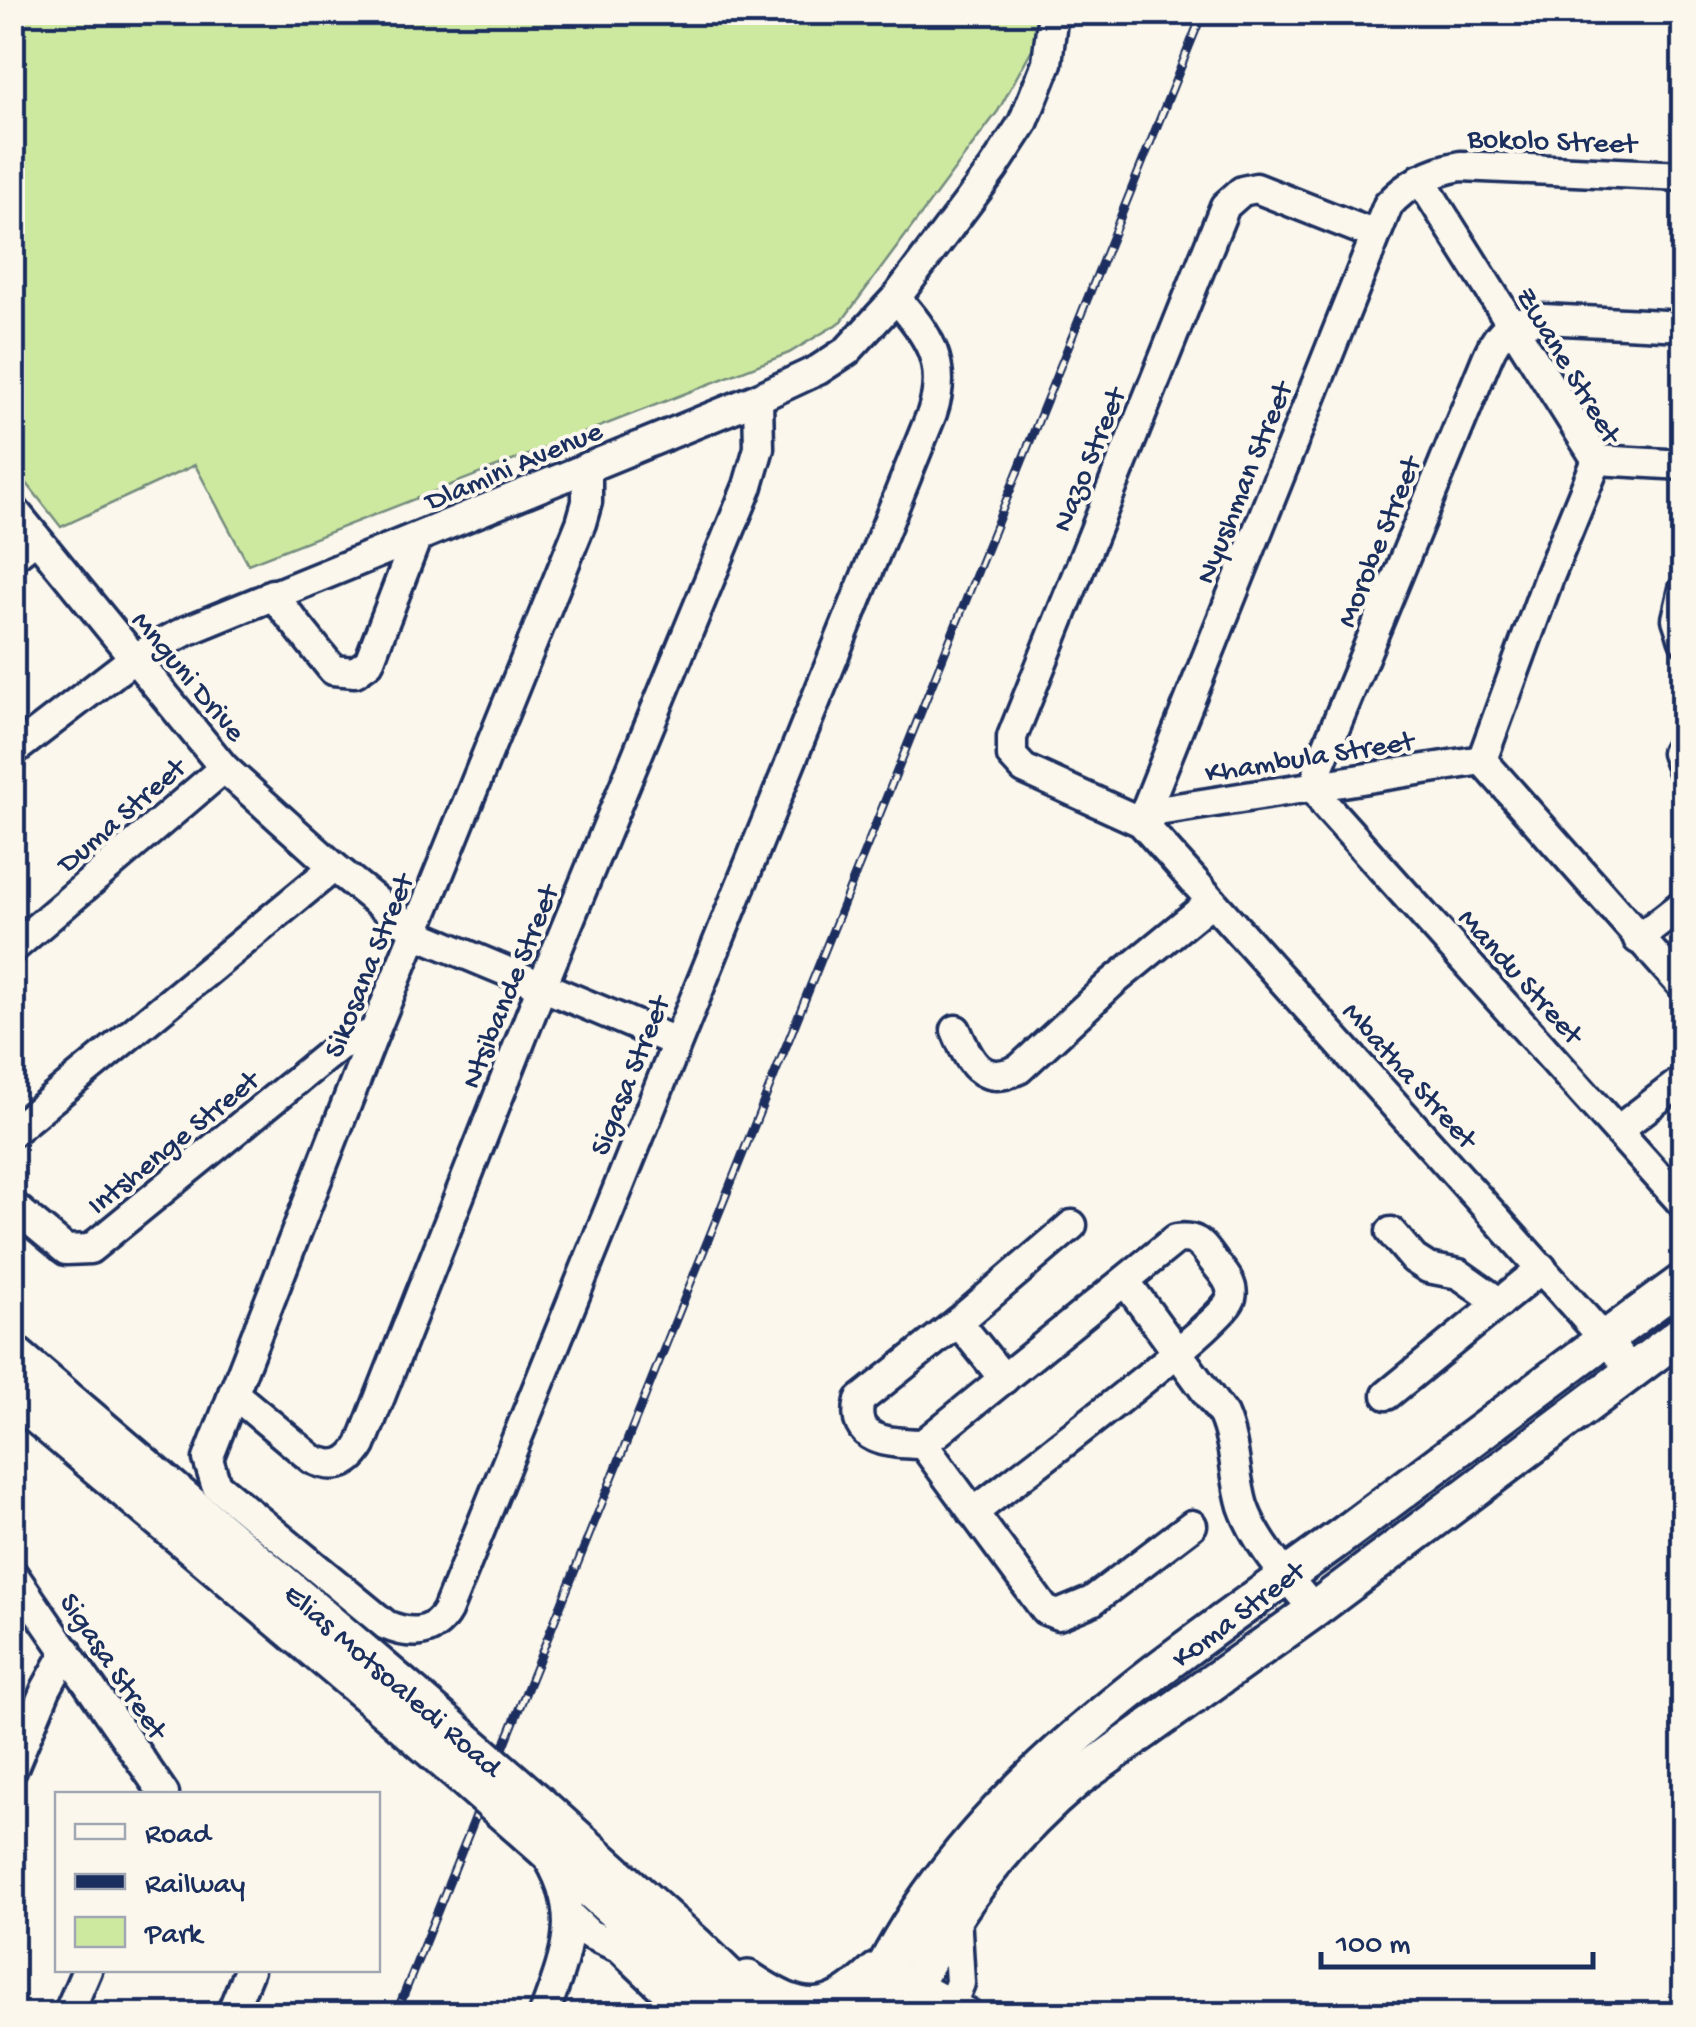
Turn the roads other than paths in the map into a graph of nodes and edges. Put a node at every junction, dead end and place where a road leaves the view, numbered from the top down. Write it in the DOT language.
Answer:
graph roads {
  1 [pos="1053,12"];
  2 [pos="1684,176"];
  3 [pos="1420,179"];
  4 [pos="1375,235"];
  5 [pos="896,298"];
  6 [pos="1510,324"];
  7 [pos="1684,326"];
  8 [pos="758,398"];
  9 [pos="1597,460"];
  10 [pos="1684,465"];
  11 [pos="587,468"];
  12 [pos="12,508"];
  13 [pos="36,538"];
  14 [pos="416,539"];
  15 [pos="12,557"];
  16 [pos="1684,589"];
  17 [pos="272,594"];
  18 [pos="1684,640"];
  19 [pos="134,658"];
  20 [pos="1684,739"];
  21 [pos="12,752"];
  22 [pos="1482,760"];
  23 [pos="224,768"];
  24 [pos="1684,774"];
  25 [pos="1314,788"];
  26 [pos="1143,818"];
  27 [pos="334,867"];
  28 [pos="1212,901"];
  29 [pos="1684,903"];
  30 [pos="416,932"];
  31 [pos="1638,938"];
  32 [pos="12,949"];
  33 [pos="542,986"];
  34 [pos="1684,988"];
  35 [pos="956,1030"];
  36 [pos="374,1032"];
  37 [pos="676,1042"];
  38 [pos="1684,1079"];
  39 [pos="1618,1130"];
  40 [pos="12,1132"];
  41 [pos="12,1205"];
  42 [pos="1684,1205"];
  43 [pos="1072,1225"];
  44 [pos="1391,1232"];
  45 [pos="1542,1268"];
  46 [pos="1684,1281"];
  47 [pos="1126,1282"];
  48 [pos="1500,1303"];
  49 [pos="958,1322"];
  50 [pos="1684,1332"];
  51 [pos="1604,1338"];
  52 [pos="1178,1351"];
  53 [pos="12,1352"];
  54 [pos="1632,1370"];
  55 [pos="1004,1379"];
  56 [pos="233,1392"];
  57 [pos="12,1394"];
  58 [pos="1387,1395"];
  59 [pos="923,1444"];
  60 [pos="216,1486"];
  61 [pos="974,1513"];
  62 [pos="1192,1525"];
  63 [pos="12,1572"];
  64 [pos="1287,1576"];
  65 [pos="1314,1610"];
  66 [pos="67,1651"];
  67 [pos="404,1707"];
  68 [pos="12,1770"];
  69 [pos="163,1792"];
  70 [pos="531,1824"];
  71 [pos="956,1914"];
  72 [pos="570,1916"];
  73 [pos="600,1940"];
  74 [pos="697,1946"];
  75 [pos="892,1956"];
  76 [pos="561,1971"];
  77 [pos="85,1972"];
  78 [pos="248,1972"];
  79 [pos="908,2000"];
  80 [pos="956,2011"];
  81 [pos="68,2014"];
  82 [pos="231,2014"];
  83 [pos="544,2014"];
  84 [pos="689,2014"];
  85 [pos="730,2014"];
  86 [pos="767,2014"];
  87 [pos="863,2014"];
  1 -- 5 [label="street, Dlamini Avenue"];
  2 -- 3 [label="street, Bokolo Street"];
  3 -- 4 [label="street, Nyushman Street"];
  3 -- 6 [label="street, Zwane Street"];
  4 -- 26 [label="street, Nyushman Street"];
  4 -- 26 [label="street, Nazo Street"];
  5 -- 8 [label="street, Dlamini Avenue"];
  5 -- 37 [label="street, Sigasa Street"];
  6 -- 7 [label="street"];
  6 -- 9 [label="street, Zwane Street"];
  6 -- 25 [label="street, Morobe Street"];
  8 -- 11 [label="street, Dlamini Avenue"];
  8 -- 33 [label="street, Ntsibande Street"];
  9 -- 10 [label="street"];
  9 -- 22 [label="street, Zwane Street"];
  11 -- 14 [label="street, Dlamini Avenue"];
  11 -- 30 [label="street, Sikosana Street"];
  12 -- 13 [label="street, Mnguni Drive"];
  13 -- 15 [label="street"];
  13 -- 19 [label="street, Mnguni Drive"];
  14 -- 17 [label="street, Dlamini Avenue"];
  14 -- 17 [label="street"];
  16 -- 18 [label="street"];
  17 -- 19 [label="street, Dlamini Avenue"];
  19 -- 21 [label="street, Dlamini Avenue"];
  19 -- 23 [label="street, Mnguni Drive"];
  20 -- 24 [label="street"];
  22 -- 25 [label="street, Khambula Street"];
  22 -- 31 [label="street"];
  23 -- 27 [label="street, Mnguni Drive"];
  23 -- 32 [label="street, Duma Street"];
  25 -- 26 [label="street, Khambula Street"];
  25 -- 39 [label="street, Mandu Street"];
  26 -- 28 [label="street, Mbatha Street"];
  27 -- 30 [label="street, Mnguni Drive"];
  27 -- 40 [label="street"];
  28 -- 35 [label="street"];
  28 -- 45 [label="street, Mbatha Street"];
  29 -- 31 [label="street"];
  30 -- 33 [label="street, Mnguni Drive"];
  30 -- 36 [label="street, Sikosana Street"];
  31 -- 34 [label="street"];
  33 -- 37 [label="street, Mnguni Drive"];
  33 -- 56 [label="street, Ntsibande Street"];
  36 -- 41 [label="street, Intshenge Street"];
  36 -- 56 [label="street, Sikosana Street"];
  37 -- 60 [label="street, Sigasa Street"];
  38 -- 39 [label="street"];
  39 -- 42 [label="street, Mandu Street"];
  43 -- 49 [label="street"];
  44 -- 48 [label="street"];
  45 -- 48 [label="street"];
  45 -- 51 [label="street, Mbatha Street"];
  46 -- 51 [label="main road, Koma Street"];
  47 -- 52 [label="street"];
  47 -- 52 [label="street"];
  47 -- 55 [label="street"];
  48 -- 58 [label="street"];
  49 -- 55 [label="street"];
  49 -- 59 [label="street"];
  50 -- 54 [label="main road, Koma Street"];
  51 -- 54 [label="street, Mbatha Street"];
  51 -- 64 [label="main road, Koma Street"];
  52 -- 61 [label="street"];
  52 -- 64 [label="street"];
  53 -- 67 [label="main road, Elias Motsoaledi Road"];
  54 -- 65 [label="main road, Koma Street"];
  55 -- 59 [label="street"];
  56 -- 60 [label="street, Sikosana Street"];
  57 -- 67 [label="main road, Elias Motsoaledi Road"];
  59 -- 61 [label="street"];
  61 -- 62 [label="street"];
  63 -- 66 [label="street, Sigasa Street"];
  64 -- 65 [label="street"];
  64 -- 75 [label="main road, Koma Street"];
  65 -- 71 [label="main road, Koma Street"];
  66 -- 68 [label="street"];
  66 -- 69 [label="street, Sigasa Street"];
  67 -- 70 [label="main road, Elias Motsoaledi Road, bridge"];
  70 -- 72 [label="street"];
  70 -- 74 [label="main road, Elias Motsoaledi Road"];
  70 -- 85 [label="main road, Elias Motsoaledi Road"];
  71 -- 79 [label="main road, Koma Street"];
  71 -- 80 [label="street"];
  72 -- 73 [label="street"];
  72 -- 76 [label="street"];
  73 -- 76 [label="street"];
  73 -- 84 [label="street"];
  74 -- 75 [label="main road"];
  74 -- 86 [label="main road, Elias Motsoaledi Road"];
  75 -- 87 [label="main road, Koma Street"];
  76 -- 83 [label="street"];
  77 -- 81 [label="street"];
  78 -- 82 [label="street"];
  79 -- 80 [label="street"];
}
